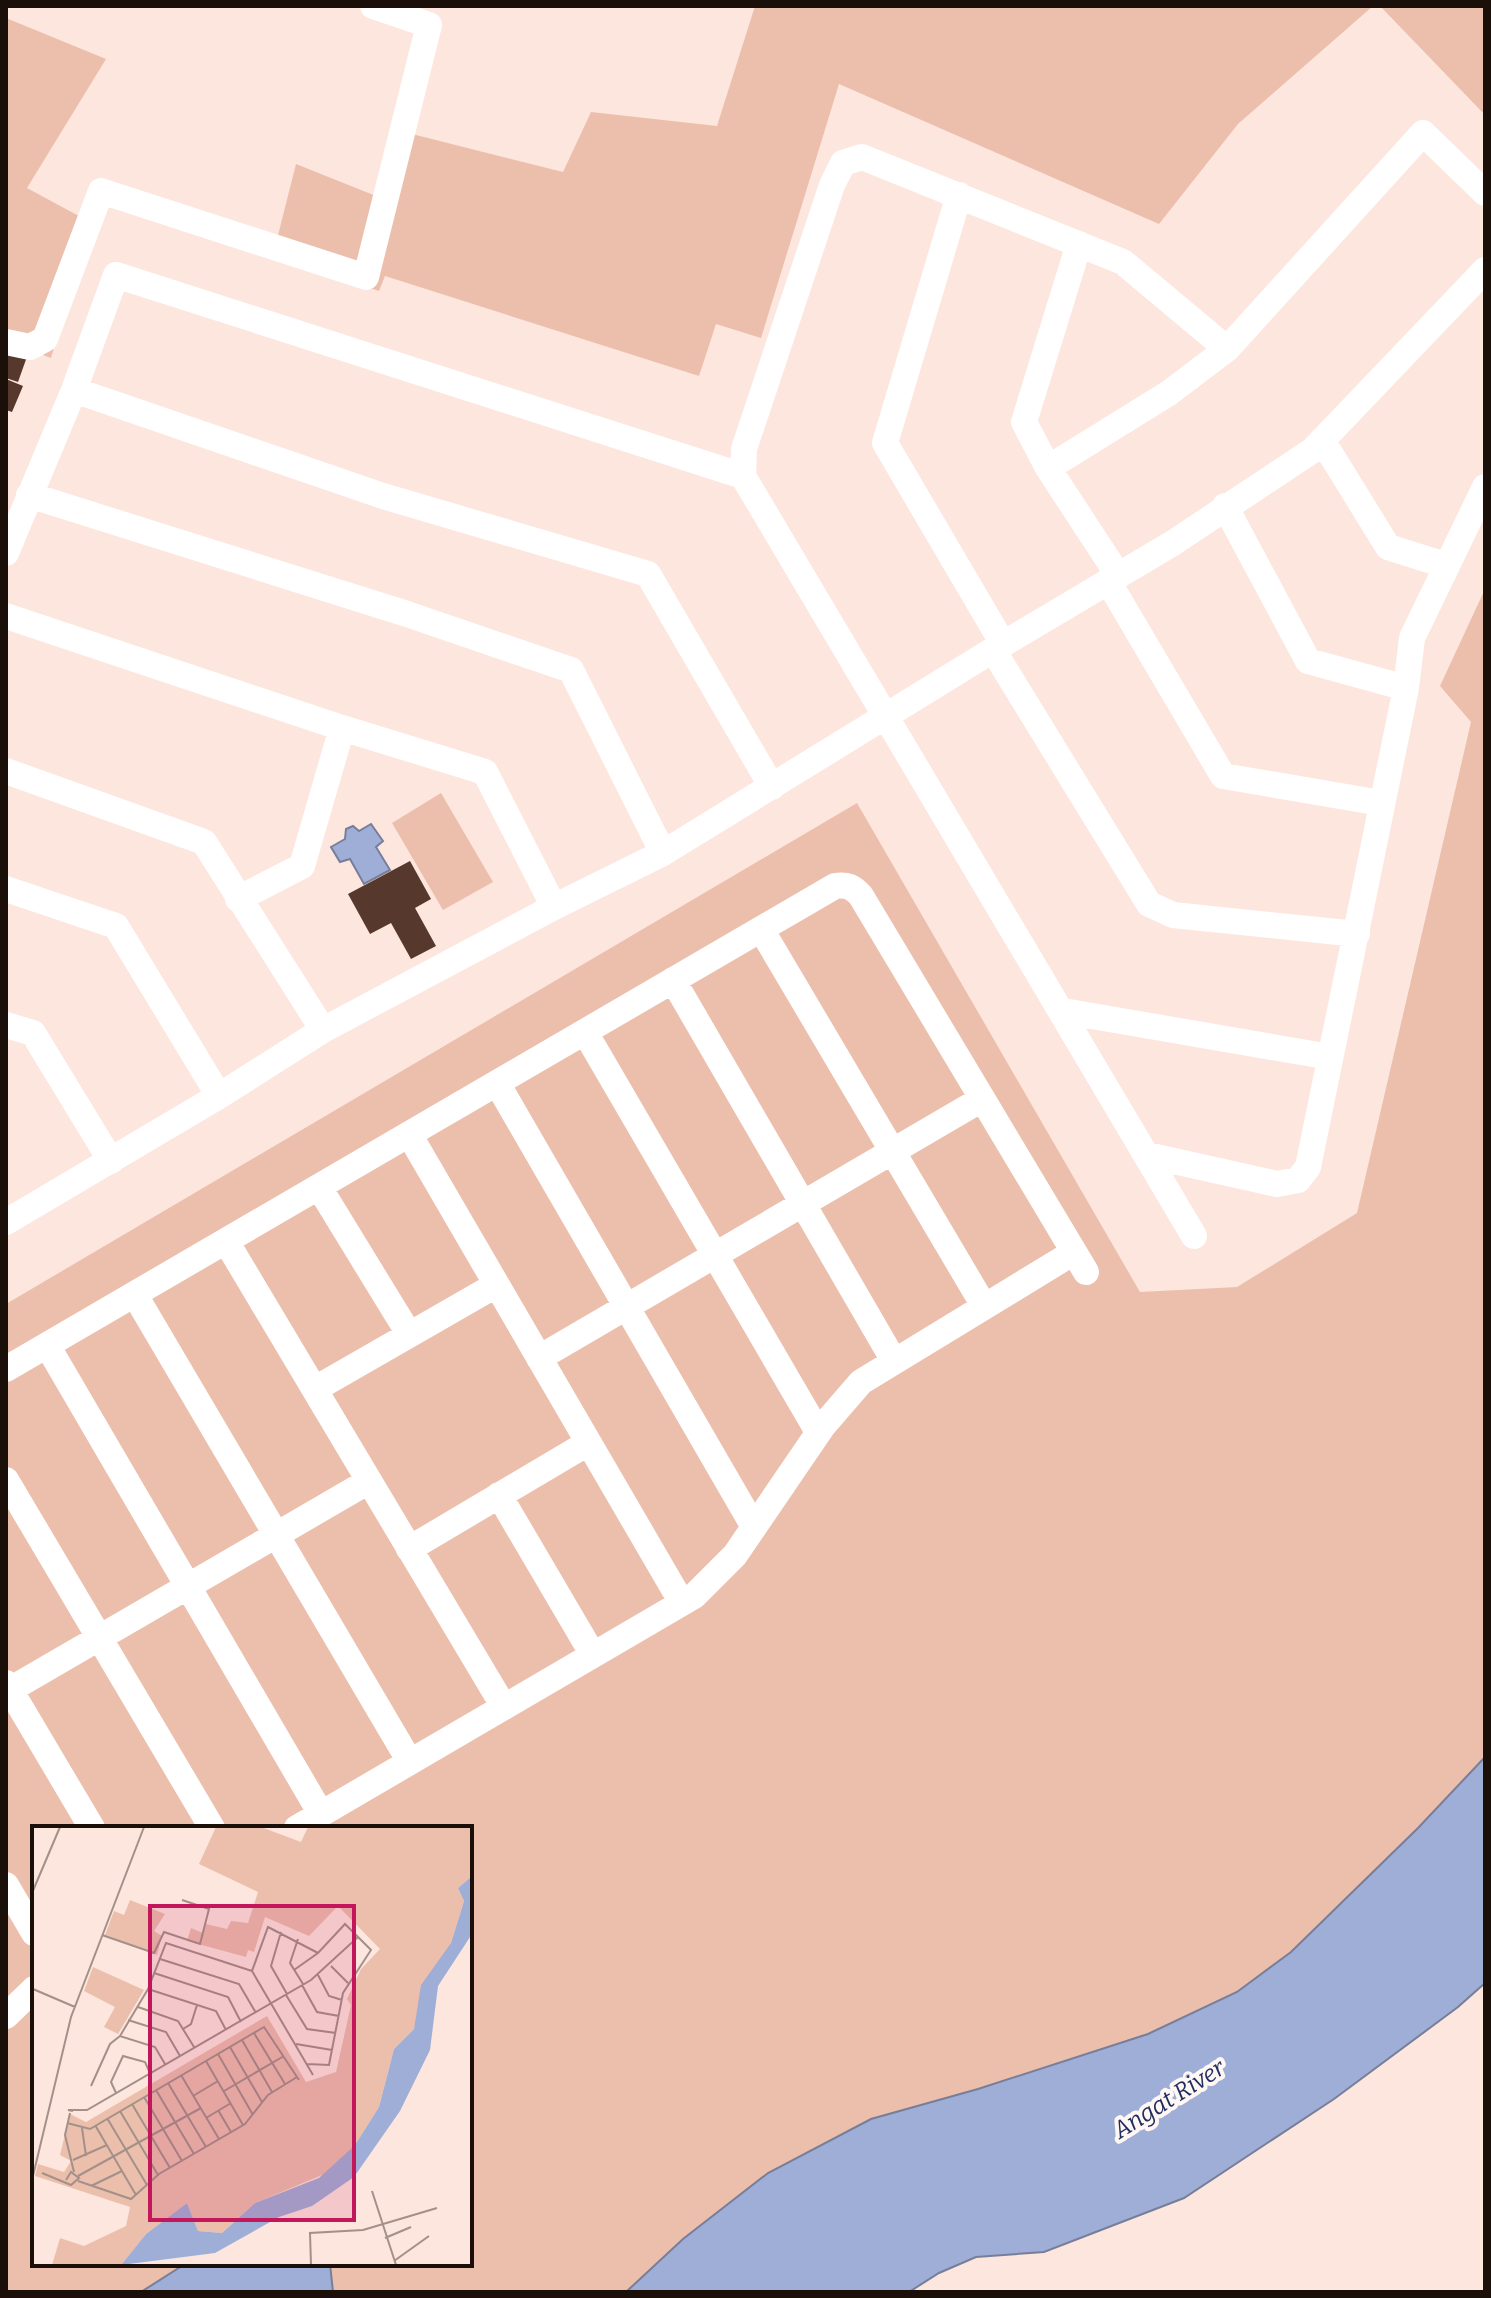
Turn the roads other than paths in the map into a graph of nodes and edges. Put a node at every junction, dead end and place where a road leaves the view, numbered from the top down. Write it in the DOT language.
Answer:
graph roads {
  1 [pos="373,6"];
  2 [pos="1485,193"];
  3 [pos="959,195"];
  4 [pos="1079,244"];
  5 [pos="1485,270"];
  6 [pos="6,342"];
  7 [pos="1227,349"];
  8 [pos="74,390"];
  9 [pos="1322,440"];
  10 [pos="1048,468"];
  11 [pos="743,476"];
  12 [pos="1485,487"];
  13 [pos="29,495"];
  14 [pos="1225,506"];
  15 [pos="6,553"];
  16 [pos="1445,565"];
  17 [pos="1113,578"];
  18 [pos="6,616"];
  19 [pos="998,647"];
  20 [pos="1406,688"];
  21 [pos="885,718"];
  22 [pos="342,728"];
  23 [pos="6,771"];
  24 [pos="772,787"];
  25 [pos="1381,803"];
  26 [pos="663,853"];
  27 [pos="6,889"];
  28 [pos="238,899"];
  29 [pos="554,907"];
  30 [pos="761,929"];
  31 [pos="1357,934"];
  32 [pos="673,980"];
  33 [pos="1063,1011"];
  34 [pos="6,1025"];
  35 [pos="323,1030"];
  36 [pos="585,1032"];
  37 [pos="1330,1057"];
  38 [pos="497,1083"];
  39 [pos="219,1096"];
  40 [pos="982,1099"];
  41 [pos="409,1134"];
  42 [pos="893,1151"];
  43 [pos="1147,1155"];
  44 [pos="111,1161"];
  45 [pos="319,1187"];
  46 [pos="802,1204"];
  47 [pos="6,1222"];
  48 [pos="1194,1236"];
  49 [pos="226,1241"];
  50 [pos="715,1255"];
  51 [pos="496,1285"];
  52 [pos="135,1295"];
  53 [pos="984,1306"];
  54 [pos="626,1307"];
  55 [pos="409,1334"];
  56 [pos="47,1345"];
  57 [pos="539,1358"];
  58 [pos="894,1361"];
  59 [pos="6,1369"];
  60 [pos="315,1389"];
  61 [pos="818,1432"];
  62 [pos="588,1443"];
  63 [pos="6,1480"];
  64 [pos="369,1481"];
  65 [pos="499,1495"];
  66 [pos="754,1527"];
  67 [pos="276,1535"];
  68 [pos="409,1549"];
  69 [pos="188,1587"];
  70 [pos="682,1603"];
  71 [pos="100,1638"];
  72 [pos="593,1655"];
  73 [pos="7,1688"];
  74 [pos="504,1707"];
  75 [pos="410,1762"];
  76 [pos="321,1814"];
  77 [pos="91,1826"];
  78 [pos="211,1826"];
  79 [pos="300,1826"];
  80 [pos="6,1885"];
  81 [pos="32,1930"];
  82 [pos="32,1991"];
  83 [pos="6,2016"];
  1 -- 6 [label="street"];
  2 -- 7 [label="street"];
  3 -- 4 [label="street"];
  3 -- 11 [label="street"];
  3 -- 19 [label="street"];
  4 -- 7 [label="street"];
  4 -- 10 [label="street"];
  5 -- 9 [label="street"];
  7 -- 10 [label="street"];
  8 -- 11 [label="street"];
  8 -- 13 [label="street"];
  8 -- 24 [label="street"];
  9 -- 14 [label="street"];
  9 -- 16 [label="street"];
  10 -- 17 [label="street"];
  11 -- 21 [label="street"];
  12 -- 16 [label="street"];
  13 -- 15 [label="street"];
  13 -- 26 [label="street"];
  14 -- 17 [label="street"];
  14 -- 20 [label="street"];
  16 -- 20 [label="street"];
  17 -- 19 [label="street"];
  17 -- 25 [label="street"];
  18 -- 22 [label="street"];
  19 -- 21 [label="street"];
  19 -- 31 [label="street"];
  20 -- 25 [label="street"];
  21 -- 24 [label="street"];
  21 -- 33 [label="street"];
  22 -- 28 [label="street"];
  22 -- 29 [label="street"];
  23 -- 28 [label="street"];
  24 -- 26 [label="street"];
  25 -- 31 [label="street"];
  26 -- 29 [label="street"];
  27 -- 39 [label="street"];
  28 -- 35 [label="street"];
  29 -- 35 [label="street"];
  30 -- 32 [label="street"];
  30 -- 40 [label="street"];
  30 -- 42 [label="street"];
  31 -- 37 [label="street"];
  32 -- 36 [label="street"];
  32 -- 46 [label="street"];
  33 -- 37 [label="street"];
  33 -- 43 [label="street"];
  34 -- 44 [label="street"];
  35 -- 39 [label="street"];
  36 -- 38 [label="street"];
  36 -- 50 [label="street"];
  37 -- 43 [label="street"];
  38 -- 41 [label="street"];
  38 -- 54 [label="street"];
  39 -- 44 [label="street"];
  40 -- 42 [label="street"];
  40 -- 53 [label="street"];
  41 -- 45 [label="street"];
  41 -- 51 [label="street"];
  42 -- 46 [label="street"];
  42 -- 53 [label="street"];
  43 -- 48 [label="street"];
  44 -- 47 [label="street"];
  45 -- 49 [label="street"];
  45 -- 55 [label="street"];
  46 -- 50 [label="street"];
  46 -- 58 [label="street"];
  49 -- 52 [label="street"];
  49 -- 60 [label="street"];
  50 -- 54 [label="street"];
  50 -- 61 [label="street"];
  51 -- 55 [label="street"];
  51 -- 57 [label="street"];
  52 -- 56 [label="street"];
  52 -- 67 [label="street"];
  53 -- 58 [label="street"];
  54 -- 57 [label="street"];
  54 -- 66 [label="street"];
  55 -- 60 [label="street"];
  56 -- 59 [label="street"];
  56 -- 69 [label="street"];
  57 -- 62 [label="street"];
  58 -- 61 [label="street"];
  60 -- 64 [label="street"];
  61 -- 66 [label="street"];
  62 -- 65 [label="street"];
  62 -- 70 [label="street"];
  63 -- 71 [label="street"];
  64 -- 67 [label="street"];
  64 -- 68 [label="street"];
  65 -- 68 [label="street"];
  65 -- 72 [label="street"];
  66 -- 70 [label="street"];
  67 -- 69 [label="street"];
  67 -- 75 [label="street"];
  68 -- 74 [label="street"];
  69 -- 71 [label="street"];
  69 -- 76 [label="street"];
  70 -- 72 [label="street"];
  71 -- 73 [label="street"];
  71 -- 78 [label="street"];
  72 -- 74 [label="street"];
  73 -- 77 [label="street"];
  74 -- 75 [label="street"];
  75 -- 76 [label="street"];
  76 -- 79 [label="street"];
  80 -- 81 [label="street"];
  82 -- 83 [label="street"];
}
